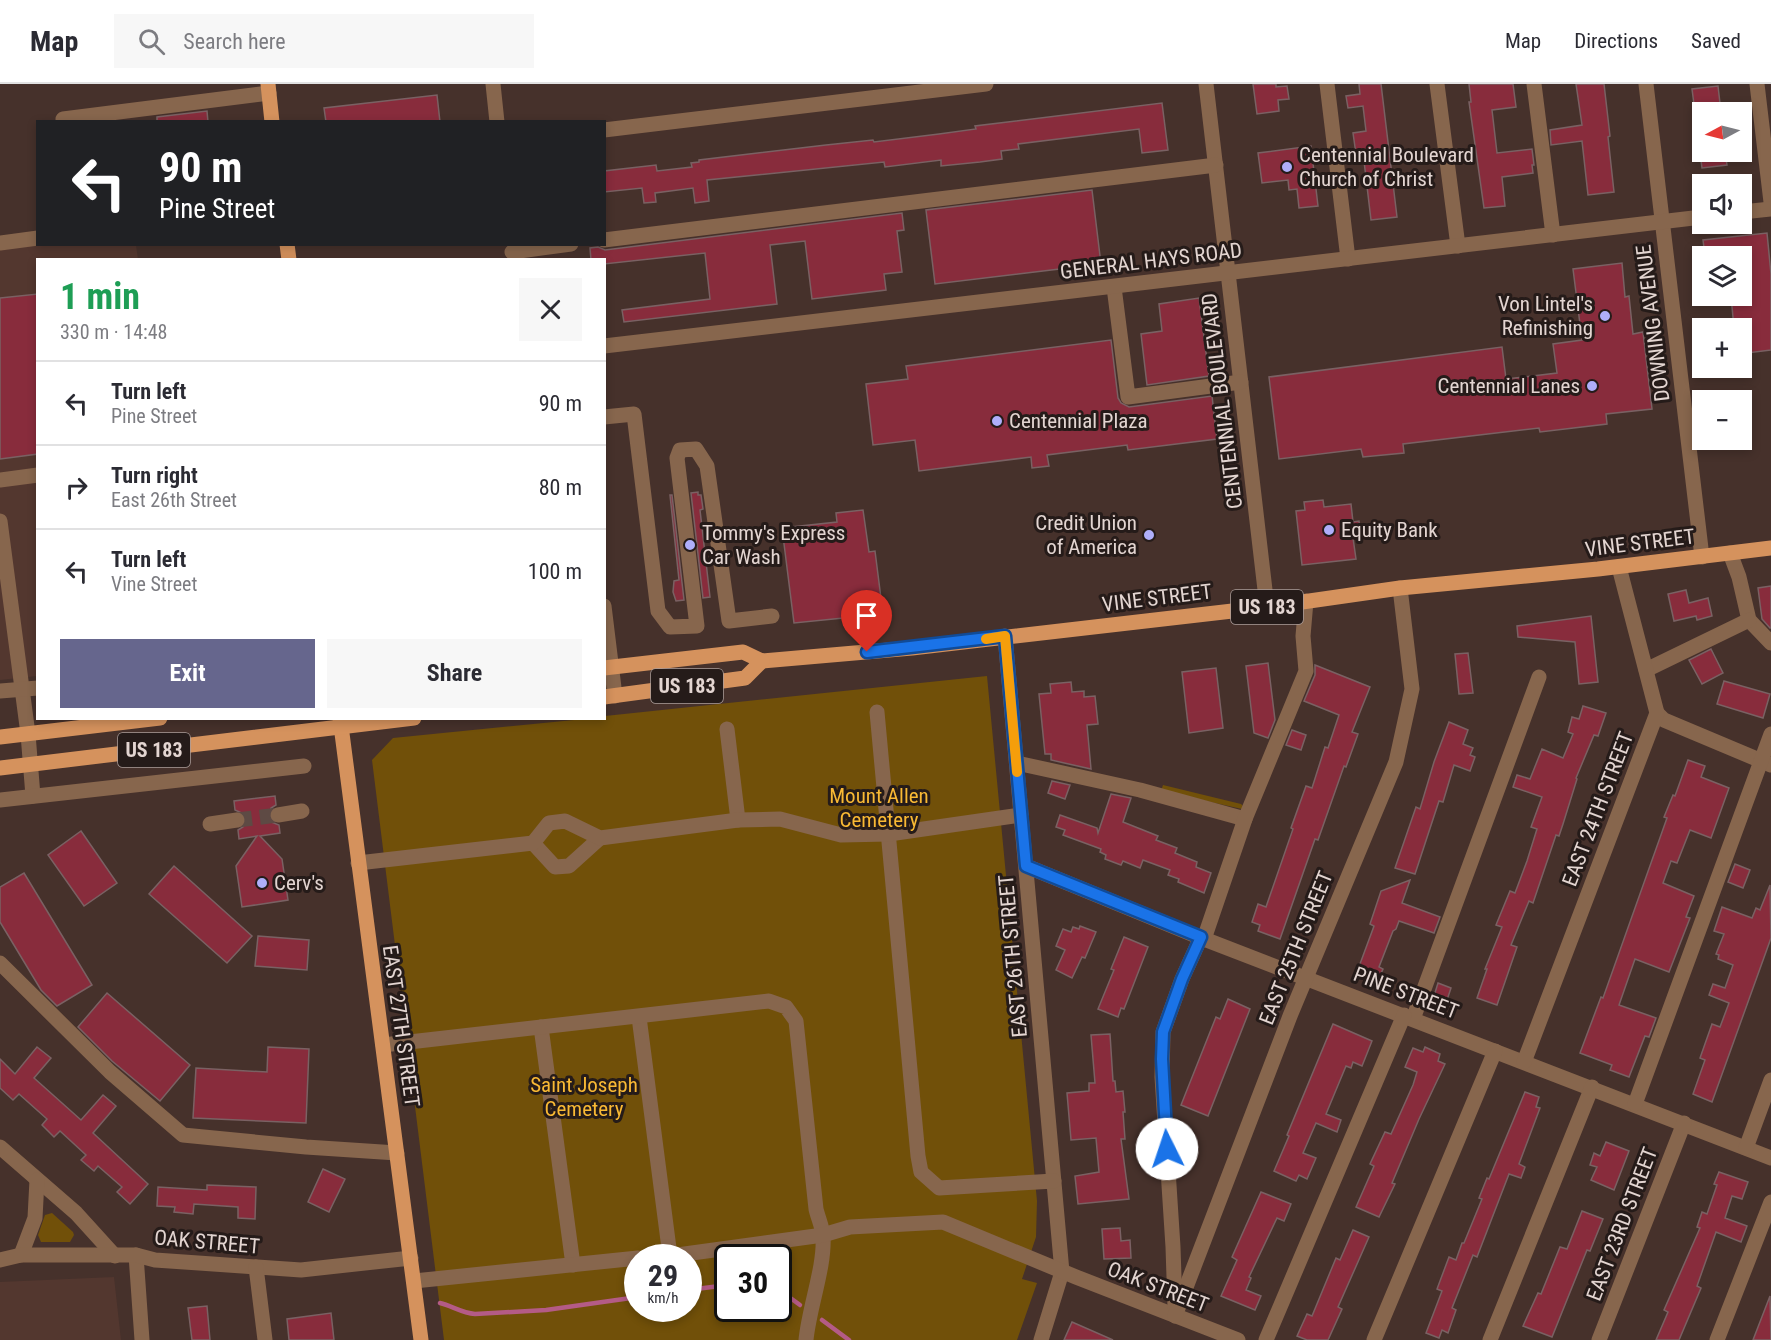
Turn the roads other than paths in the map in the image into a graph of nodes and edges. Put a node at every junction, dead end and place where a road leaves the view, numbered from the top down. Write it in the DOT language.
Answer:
graph roads {
  1 [pos="493,84"];
  2 [pos="986,84"];
  3 [pos="1206,84"];
  4 [pos="1327,84"];
  5 [pos="1437,84"];
  6 [pos="1534,84"];
  7 [pos="1646,84"];
  8 [pos="1756,84"];
  9 [pos="268,89"];
  10 [pos="63,119"];
  11 [pos="272,120"];
  12 [pos="497,120"];
  13 [pos="606,130"];
  14 [pos="1216,165"];
  15 [pos="1771,202"];
  16 [pos="1771,209"];
  17 [pos="1752,211"];
  18 [pos="1692,218"];
  19 [pos="1662,222"];
  20 [pos="1553,235"];
  21 [pos="36,238"];
  22 [pos="606,240"];
  23 [pos="0,243"];
  24 [pos="556,246"];
  25 [pos="1458,246"];
  26 [pos="512,252"];
  27 [pos="1348,259"];
  28 [pos="1228,273"];
  29 [pos="1114,287"];
  30 [pos="606,346"];
  31 [pos="1241,382"];
  32 [pos="606,417"];
  33 [pos="36,475"];
  34 [pos="0,480"];
  35 [pos="0,521"];
  36 [pos="1771,548"];
  37 [pos="1730,553"];
  38 [pos="1702,557"];
  39 [pos="1619,567"];
  40 [pos="1401,588"];
  41 [pos="1306,601"];
  42 [pos="1267,607"];
  43 [pos="772,616"];
  44 [pos="1749,620"];
  45 [pos="606,636"];
  46 [pos="1005,636"];
  47 [pos="1771,643"];
  48 [pos="762,661"];
  49 [pos="608,667"];
  50 [pos="1646,670"];
  51 [pos="1539,677"];
  52 [pos="36,688"];
  53 [pos="22,689"];
  54 [pos="0,692"];
  55 [pos="610,696"];
  56 [pos="877,712"];
  57 [pos="1657,713"];
  58 [pos="144,720"];
  59 [pos="384,720"];
  60 [pos="340,723"];
  61 [pos="727,729"];
  62 [pos="28,734"];
  63 [pos="1771,734"];
  64 [pos="0,737"];
  65 [pos="1017,763"];
  66 [pos="1766,763"];
  67 [pos="31,764"];
  68 [pos="304,766"];
  69 [pos="0,768"];
  70 [pos="33,796"];
  71 [pos="0,800"];
  72 [pos="302,811"];
  73 [pos="278,814"];
  74 [pos="1021,815"];
  75 [pos="1245,819"];
  76 [pos="237,820"];
  77 [pos="738,820"];
  78 [pos="210,824"];
  79 [pos="889,834"];
  80 [pos="600,838"];
  81 [pos="532,843"];
  82 [pos="358,863"];
  83 [pos="1026,866"];
  84 [pos="1202,938"];
  85 [pos="0,963"];
  86 [pos="1307,977"];
  87 [pos="639,1017"];
  88 [pos="1408,1017"];
  89 [pos="542,1027"];
  90 [pos="383,1045"];
  91 [pos="1495,1051"];
  92 [pos="1524,1062"];
  93 [pos="1771,1080"];
  94 [pos="1593,1087"];
  95 [pos="1635,1104"];
  96 [pos="1684,1123"];
  97 [pos="0,1147"];
  98 [pos="1746,1148"];
  99 [pos="398,1153"];
  100 [pos="1771,1158"];
  101 [pos="38,1180"];
  102 [pos="1054,1181"];
  103 [pos="1771,1202"];
  104 [pos="823,1235"];
  105 [pos="667,1244"];
  106 [pos="702,1252"];
  107 [pos="21,1255"];
  108 [pos="136,1255"];
  109 [pos="115,1256"];
  110 [pos="411,1258"];
  111 [pos="0,1260"];
  112 [pos="624,1260"];
  113 [pos="573,1265"];
  114 [pos="256,1267"];
  115 [pos="1062,1272"];
  116 [pos="414,1281"];
  117 [pos="1175,1316"];
  118 [pos="140,1319"];
  119 [pos="131,1340"];
  120 [pos="142,1340"];
  121 [pos="265,1340"];
  122 [pos="421,1340"];
  123 [pos="806,1340"];
  124 [pos="1041,1340"];
  125 [pos="1238,1340"];
  126 [pos="1266,1340"];
  127 [pos="1374,1340"];
  128 [pos="1490,1340"];
  129 [pos="1599,1340"];
  130 [pos="1717,1340"];
  1 -- 12 [label="street"];
  2 -- 13 [label="street"];
  3 -- 14 [label="street, CENTENNIAL BOULEVARD"];
  4 -- 27 [label="street"];
  5 -- 25 [label="street"];
  6 -- 20 [label="street"];
  7 -- 19 [label="street, DOWNING AVENUE"];
  8 -- 15 [label="street"];
  9 -- 10 [label="street"];
  9 -- 11 [label="main road"];
  14 -- 22 [label="street"];
  14 -- 28 [label="street, CENTENNIAL BOULEVARD"];
  16 -- 17 [label="street"];
  18 -- 19 [label="street, GENERAL HAYS ROAD"];
  19 -- 20 [label="street, GENERAL HAYS ROAD"];
  19 -- 38 [label="street, DOWNING AVENUE"];
  20 -- 25 [label="street, GENERAL HAYS ROAD"];
  21 -- 23 [label="street"];
  24 -- 26 [label="street"];
  25 -- 27 [label="street, GENERAL HAYS ROAD"];
  27 -- 28 [label="street, GENERAL HAYS ROAD"];
  28 -- 29 [label="street, GENERAL HAYS ROAD"];
  28 -- 31 [label="street, CENTENNIAL BOULEVARD"];
  29 -- 30 [label="street, GENERAL HAYS ROAD"];
  29 -- 31 [label="street"];
  31 -- 42 [label="street, CENTENNIAL BOULEVARD"];
  32 -- 43 [label="street"];
  33 -- 34 [label="street"];
  35 -- 53 [label="street"];
  36 -- 37 [label="main road, VINE STREET / US 183"];
  37 -- 38 [label="main road, VINE STREET / US 183"];
  37 -- 44 [label="street"];
  38 -- 39 [label="main road, VINE STREET / US 183"];
  39 -- 40 [label="main road, VINE STREET / US 183"];
  39 -- 50 [label="street, EAST 24TH STREET"];
  40 -- 41 [label="main road, VINE STREET / US 183"];
  40 -- 86 [label="street, EAST 25TH STREET"];
  41 -- 42 [label="main road, VINE STREET / US 183"];
  41 -- 75 [label="street"];
  42 -- 46 [label="main road, VINE STREET / US 183"];
  44 -- 47 [label="street"];
  44 -- 50 [label="street"];
  45 -- 49 [label="street"];
  46 -- 48 [label="main road, VINE STREET / US 183"];
  46 -- 65 [label="street, EAST 26TH STREET"];
  48 -- 49 [label="main road, US 183"];
  48 -- 55 [label="main road, US 183"];
  49 -- 55 [label="street"];
  50 -- 57 [label="street, EAST 24TH STREET"];
  51 -- 88 [label="street"];
  52 -- 53 [label="street"];
  53 -- 54 [label="street"];
  53 -- 62 [label="street"];
  56 -- 79 [label="street"];
  57 -- 66 [label="street"];
  57 -- 92 [label="street, EAST 24TH STREET"];
  58 -- 62 [label="main road, US 183"];
  59 -- 60 [label="main road, US 183"];
  60 -- 67 [label="main road, US 183"];
  60 -- 82 [label="main road, EAST 27TH STREET"];
  61 -- 77 [label="street"];
  62 -- 64 [label="main road, US 183"];
  62 -- 67 [label="street"];
  63 -- 66 [label="street"];
  65 -- 74 [label="street, EAST 26TH STREET"];
  65 -- 75 [label="street"];
  66 -- 95 [label="street"];
  67 -- 69 [label="main road, US 183"];
  67 -- 70 [label="street"];
  68 -- 70 [label="street"];
  70 -- 71 [label="street"];
  72 -- 73 [label="street"];
  74 -- 79 [label="street"];
  74 -- 83 [label="street, EAST 26TH STREET"];
  75 -- 84 [label="street"];
  76 -- 78 [label="street"];
  77 -- 79 [label="street"];
  77 -- 80 [label="street"];
  79 -- 102 [label="street"];
  80 -- 81 [label="street"];
  80 -- 81 [label="street"];
  81 -- 82 [label="street"];
  82 -- 90 [label="main road, EAST 27TH STREET"];
  83 -- 84 [label="street, PINE STREET"];
  83 -- 102 [label="street, EAST 26TH STREET"];
  84 -- 86 [label="street, PINE STREET"];
  84 -- 117 [label="street"];
  85 -- 99 [label="street"];
  86 -- 88 [label="street, PINE STREET"];
  86 -- 117 [label="street, EAST 25TH STREET"];
  87 -- 89 [label="street"];
  87 -- 104 [label="street"];
  87 -- 105 [label="street"];
  88 -- 91 [label="street, PINE STREET"];
  88 -- 126 [label="street"];
  89 -- 90 [label="street"];
  89 -- 113 [label="street"];
  90 -- 99 [label="main road, EAST 27TH STREET"];
  91 -- 92 [label="street, PINE STREET"];
  91 -- 127 [label="street"];
  92 -- 94 [label="street, PINE STREET"];
  93 -- 98 [label="street"];
  94 -- 95 [label="street, PINE STREET"];
  94 -- 128 [label="street"];
  95 -- 96 [label="street, PINE STREET"];
  96 -- 98 [label="street, PINE STREET"];
  96 -- 129 [label="street, EAST 23RD STREET"];
  97 -- 101 [label="street"];
  98 -- 100 [label="street, PINE STREET"];
  99 -- 110 [label="main road, EAST 27TH STREET"];
  101 -- 107 [label="street"];
  101 -- 109 [label="street"];
  102 -- 115 [label="street, EAST 26TH STREET"];
  103 -- 130 [label="street"];
  104 -- 106 [label="street, OAK STREET"];
  104 -- 115 [label="street, OAK STREET"];
  104 -- 123 [label="street"];
  107 -- 109 [label="street, OAK STREET"];
  107 -- 111 [label="street, OAK STREET"];
  108 -- 109 [label="street, OAK STREET"];
  108 -- 114 [label="street, OAK STREET"];
  108 -- 118 [label="street"];
  110 -- 114 [label="street, OAK STREET"];
  110 -- 116 [label="main road, EAST 27TH STREET"];
  112 -- 113 [label="street"];
  113 -- 116 [label="street"];
  114 -- 121 [label="street"];
  115 -- 117 [label="street, OAK STREET"];
  115 -- 124 [label="street"];
  116 -- 122 [label="main road, EAST 27TH STREET"];
  117 -- 125 [label="street, OAK STREET"];
  118 -- 119 [label="street"];
  118 -- 120 [label="street"];
}
